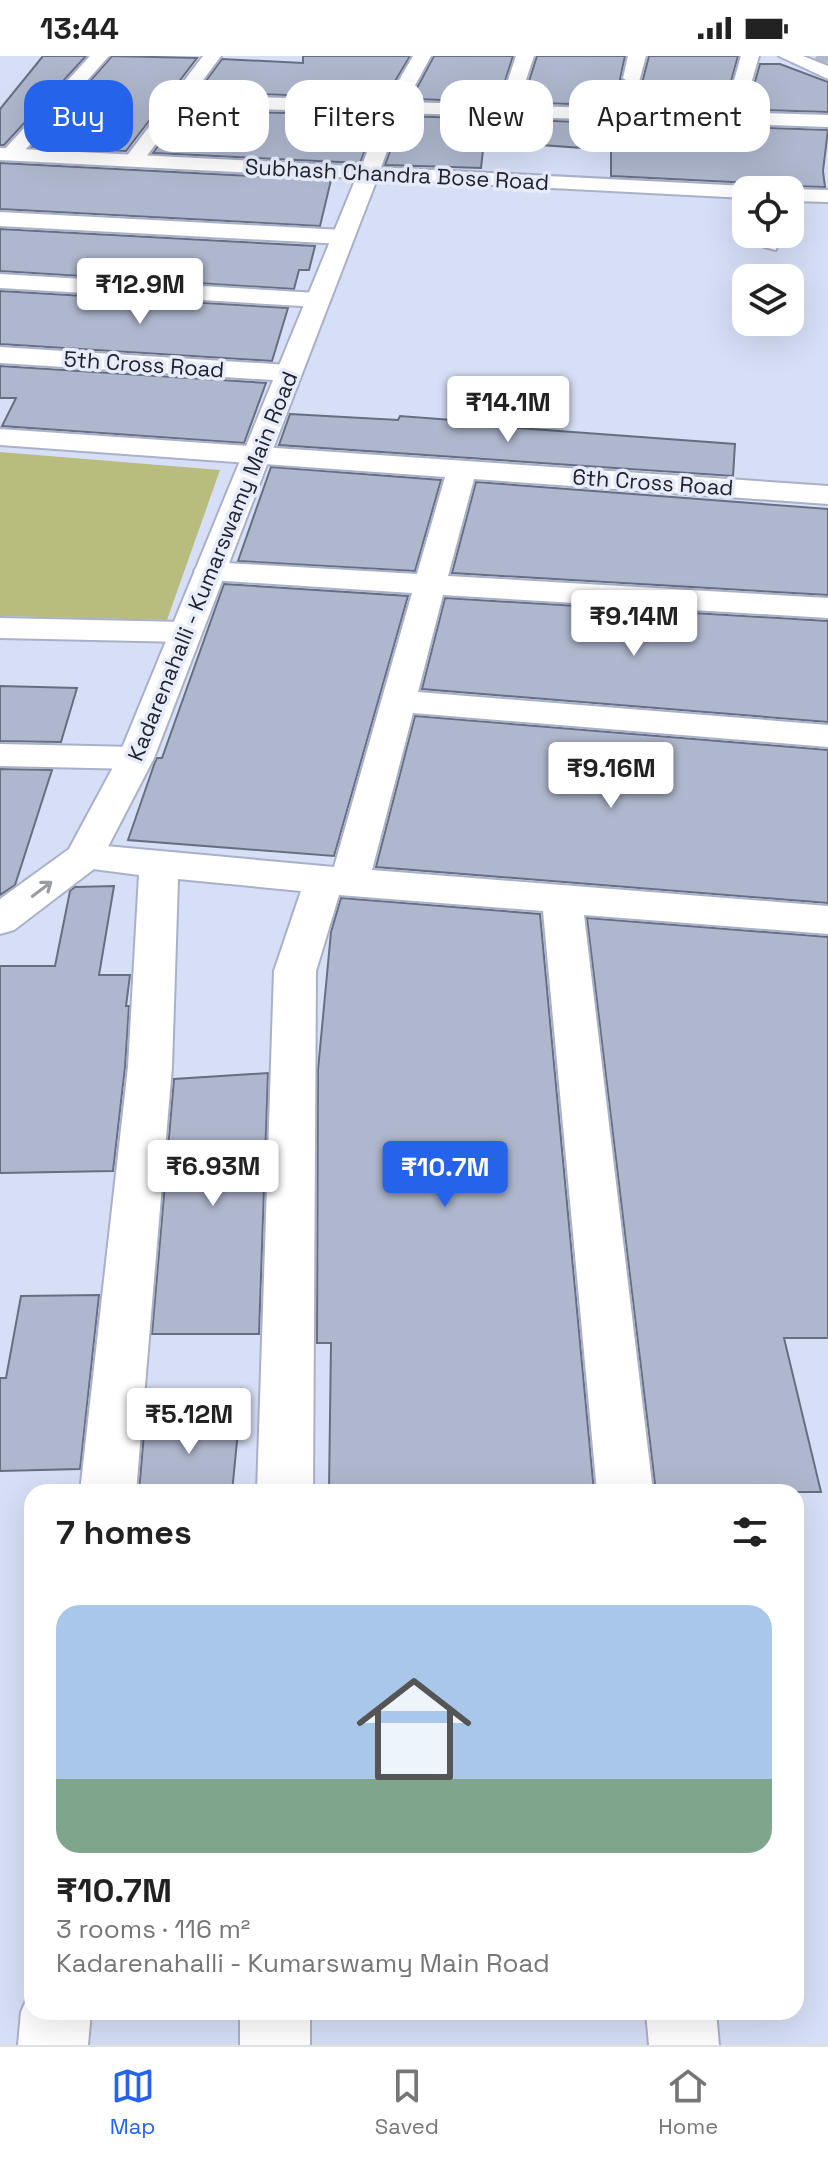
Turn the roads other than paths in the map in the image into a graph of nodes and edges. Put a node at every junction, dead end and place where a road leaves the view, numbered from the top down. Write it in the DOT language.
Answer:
graph roads {
  1 [pos="100,56"];
  2 [pos="212,56"];
  3 [pos="422,56"];
  4 [pos="525,56"];
  5 [pos="637,56"];
  6 [pos="750,56"];
  7 [pos="788,56"];
  8 [pos="828,73"];
  9 [pos="632,78"];
  10 [pos="409,80"];
  11 [pos="517,80"];
  12 [pos="743,80"];
  13 [pos="424,109"];
  14 [pos="828,121"];
  15 [pos="377,152"];
  16 [pos="6,154"];
  17 [pos="133,161"];
  18 [pos="369,173"];
  19 [pos="732,191"];
  20 [pos="804,195"];
  21 [pos="828,196"];
  22 [pos="0,219"];
  23 [pos="343,237"];
  24 [pos="0,281"];
  25 [pos="318,300"];
  26 [pos="0,355"];
  27 [pos="289,373"];
  28 [pos="0,437"];
  29 [pos="256,454"];
  30 [pos="462,468"];
  31 [pos="828,495"];
  32 [pos="210,571"];
  33 [pos="429,583"];
  34 [pos="828,608"];
  35 [pos="0,628"];
  36 [pos="185,632"];
  37 [pos="399,701"];
  38 [pos="828,736"];
  39 [pos="0,755"];
  40 [pos="136,758"];
  41 [pos="84,857"];
  42 [pos="159,864"];
  43 [pos="336,881"];
  44 [pos="562,900"];
  45 [pos="0,920"];
  46 [pos="828,920"];
  47 [pos="109,1484"];
  48 [pos="285,1484"];
  49 [pos="624,1484"];
  50 [pos="55,2020"];
  51 [pos="275,2020"];
  52 [pos="682,2020"];
  53 [pos="53,2045"];
  54 [pos="275,2045"];
  55 [pos="684,2045"];
  1 -- 16 [label="street"];
  2 -- 17 [label="street"];
  3 -- 10 [label="street, Kadarenahalli - Kumarswamy Main Road"];
  4 -- 11 [label="street"];
  5 -- 9 [label="street"];
  6 -- 12 [label="street"];
  7 -- 8 [label="street"];
  13 -- 14 [label="street"];
  15 -- 18 [label="street, Kadarenahalli - Kumarswamy Main Road"];
  16 -- 17 [label="street, Subhash Chandra Bose Road"];
  17 -- 18 [label="street, Subhash Chandra Bose Road"];
  18 -- 19 [label="street, Subhash Chandra Bose Road"];
  18 -- 23 [label="street, Kadarenahalli - Kumarswamy Main Road"];
  20 -- 21 [label="street"];
  22 -- 23 [label="street"];
  23 -- 25 [label="street, Kadarenahalli - Kumarswamy Main Road"];
  24 -- 25 [label="street"];
  25 -- 27 [label="street, Kadarenahalli - Kumarswamy Main Road"];
  26 -- 27 [label="street, 5th Cross Road"];
  27 -- 29 [label="street, Kadarenahalli - Kumarswamy Main Road"];
  28 -- 29 [label="street, 6th Cross Road"];
  29 -- 30 [label="street, 6th Cross Road"];
  29 -- 32 [label="street, Kadarenahalli - Kumarswamy Main Road"];
  30 -- 31 [label="street, 6th Cross Road"];
  30 -- 33 [label="street"];
  32 -- 33 [label="street"];
  32 -- 36 [label="street, Kadarenahalli - Kumarswamy Main Road"];
  33 -- 34 [label="street"];
  33 -- 37 [label="street"];
  35 -- 36 [label="street"];
  36 -- 40 [label="street, Kadarenahalli - Kumarswamy Main Road"];
  37 -- 38 [label="street"];
  37 -- 43 [label="street"];
  39 -- 40 [label="street"];
  40 -- 41 [label="street, Kadarenahalli - Kumarswamy Main Road"];
  41 -- 42 [label="street"];
  45 -- 41 [label="street, Kadarenahalli - Kumarswamy Main Road, one-way"];
  42 -- 43 [label="street"];
  42 -- 47 [label="street"];
  43 -- 44 [label="street"];
  43 -- 48 [label="street"];
  44 -- 46 [label="street"];
  44 -- 49 [label="street"];
  50 -- 53 [label="street"];
  51 -- 54 [label="street"];
  52 -- 55 [label="street"];
}
